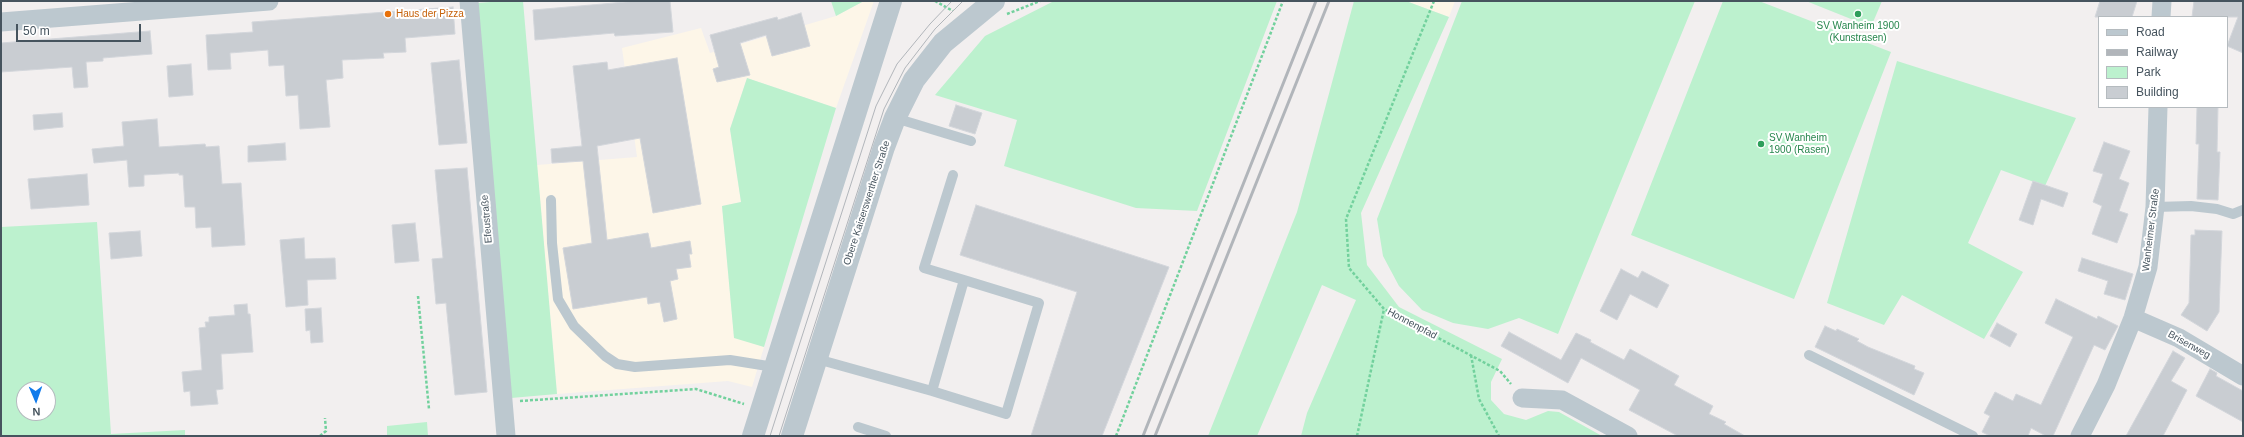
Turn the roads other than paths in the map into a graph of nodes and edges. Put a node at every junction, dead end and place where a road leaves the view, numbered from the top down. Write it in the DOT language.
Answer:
graph roads {
  1 [pos="261,1"];
  2 [pos="469,1"];
  3 [pos="891,1"];
  4 [pos="994,1"];
  5 [pos="2162,1"];
  6 [pos="2161,16"];
  7 [pos="1,22"];
  8 [pos="2158,108"];
  9 [pos="895,118"];
  10 [pos="971,141"];
  11 [pos="953,175"];
  12 [pos="551,200"];
  13 [pos="2155,207"];
  14 [pos="2243,210"];
  15 [pos="964,280"];
  16 [pos="2133,318"];
  17 [pos="1809,355"];
  18 [pos="817,359"];
  19 [pos="774,367"];
  20 [pos="2243,376"];
  21 [pos="932,391"];
  22 [pos="1522,398"];
  23 [pos="858,427"];
  24 [pos="506,436"];
  25 [pos="753,436"];
  26 [pos="792,436"];
  27 [pos="886,436"];
  28 [pos="1628,436"];
  29 [pos="1973,436"];
  30 [pos="2080,436"];
  1 -- 7 [label="street"];
  2 -- 24 [label="street, Efeustraße"];
  3 -- 19 [label="street"];
  4 -- 9 [label="street, Obere Kaiserswerther Straße"];
  5 -- 6 [label="street"];
  8 -- 13 [label="street, Wanheimer Straße"];
  9 -- 10 [label="lane"];
  9 -- 18 [label="street, Obere Kaiserswerther Straße"];
  11 -- 15 [label="lane"];
  12 -- 19 [label="lane"];
  13 -- 14 [label="lane"];
  13 -- 16 [label="street, Wanheimer Straße"];
  15 -- 21 [label="lane"];
  15 -- 21 [label="lane"];
  16 -- 20 [label="street, Brisenweg"];
  16 -- 30 [label="street, Wanheimer Straße"];
  17 -- 29 [label="lane"];
  18 -- 21 [label="lane"];
  18 -- 26 [label="street, Obere Kaiserswerther Straße"];
  19 -- 25 [label="street"];
  22 -- 28 [label="street"];
  23 -- 27 [label="lane"];
}
